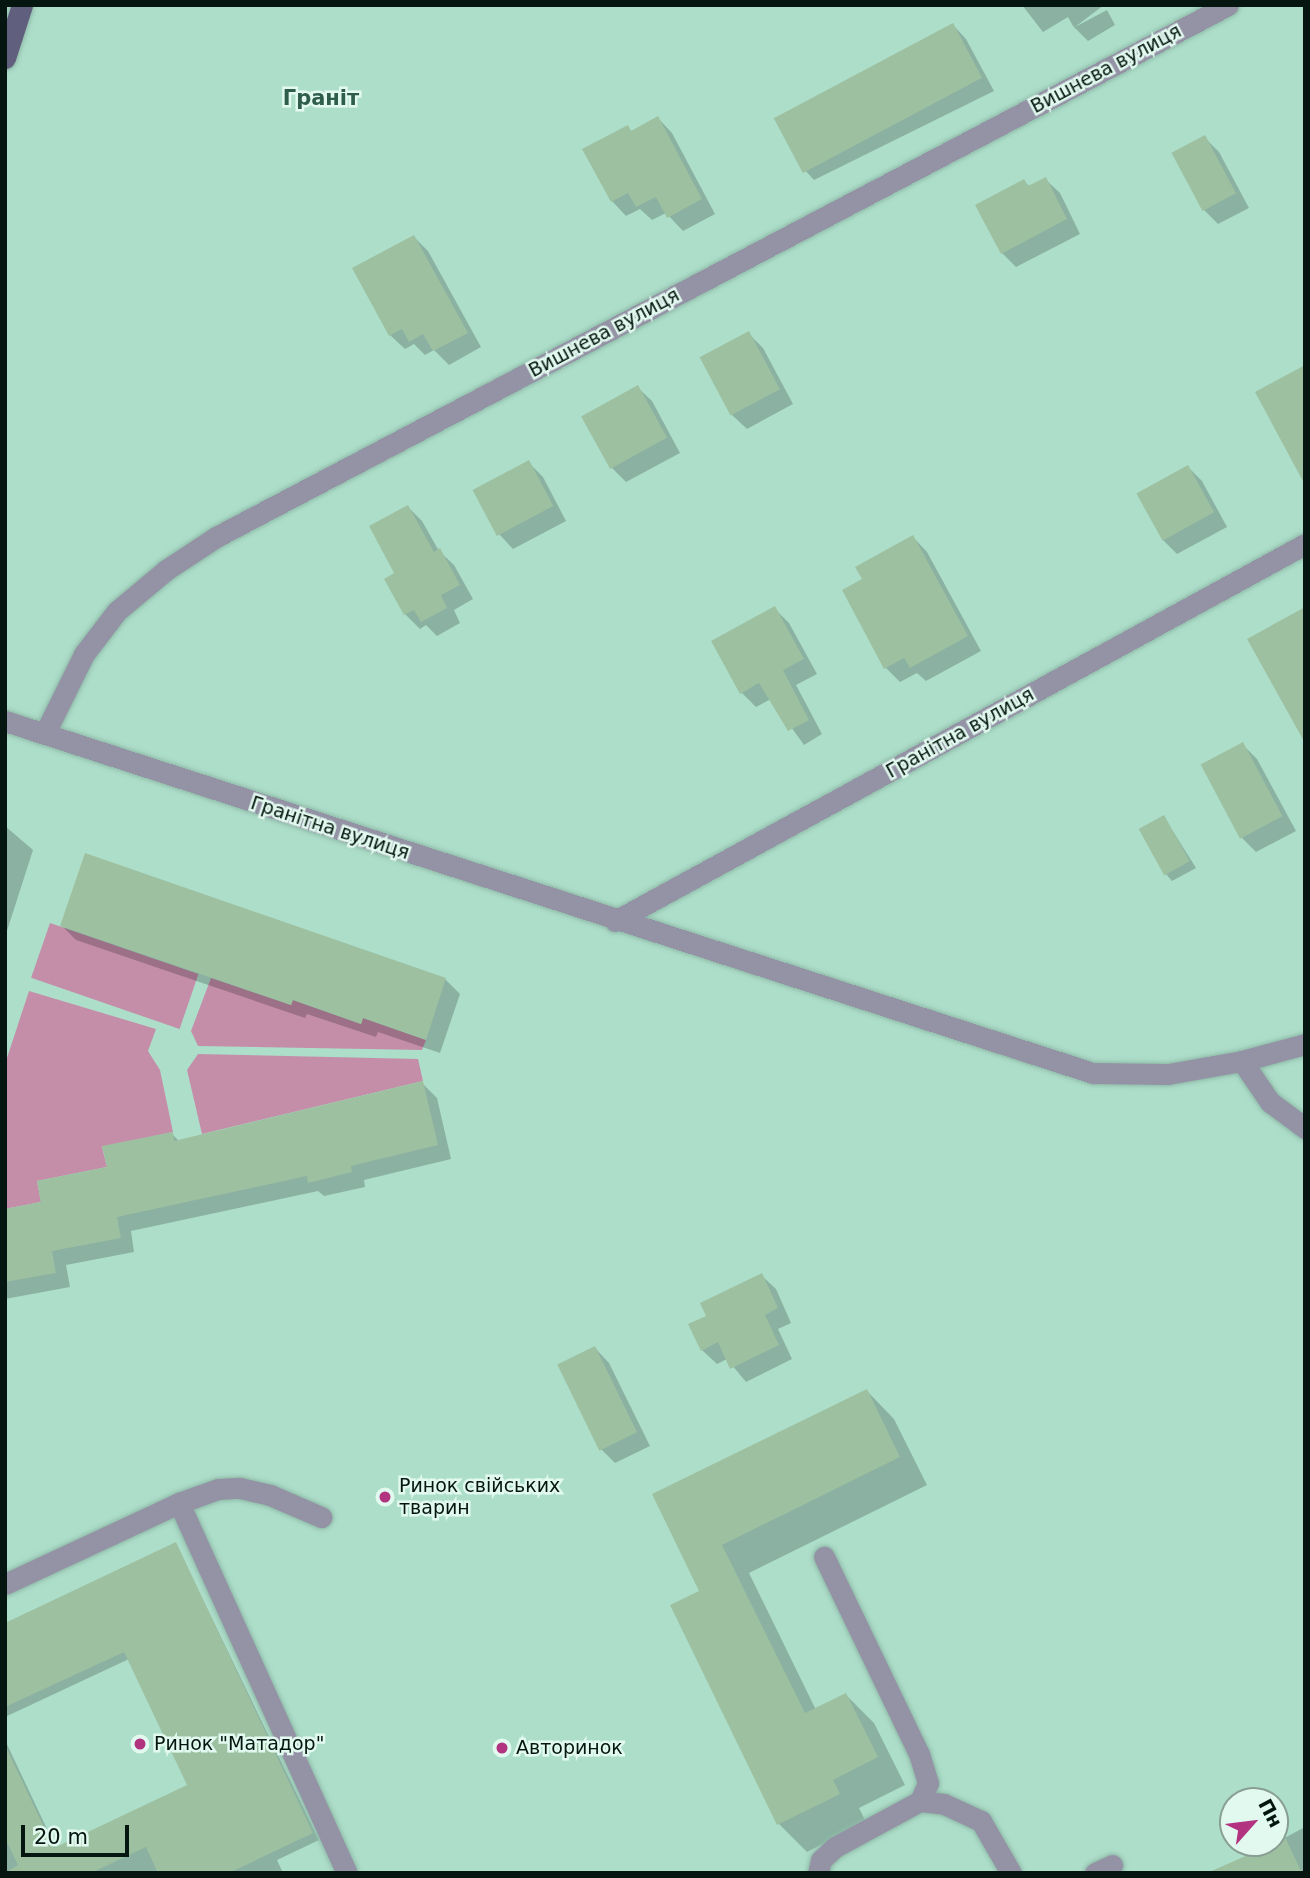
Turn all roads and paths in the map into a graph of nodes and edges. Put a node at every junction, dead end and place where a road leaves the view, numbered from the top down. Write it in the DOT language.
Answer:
graph roads {
  1 [pos="22,5"];
  2 [pos="1228,5"];
  3 [pos="5,58"];
  4 [pos="1305,544"];
  5 [pos="5,720"];
  6 [pos="45,733"];
  7 [pos="615,921"];
  8 [pos="1305,1044"];
  9 [pos="1242,1061"];
  10 [pos="1305,1128"];
  11 [pos="179,1503"];
  12 [pos="321,1517"];
  13 [pos="824,1557"];
  14 [pos="5,1584"];
  15 [pos="920,1801"];
  16 [pos="347,1873"];
  17 [pos="818,1873"];
  18 [pos="1011,1873"];
  1 -- 3 [label="main road"];
  2 -- 6 [label="street, Вишнева вулиця"];
  4 -- 7 [label="street, Гранітна вулиця"];
  5 -- 6 [label="street, Гранітна вулиця"];
  6 -- 7 [label="street, Гранітна вулиця"];
  7 -- 9 [label="street, Гранітна вулиця"];
  8 -- 9 [label="street, Гранітна вулиця"];
  9 -- 10 [label="street"];
  11 -- 12 [label="street"];
  11 -- 14 [label="street"];
  11 -- 16 [label="street"];
  13 -- 15 [label="street"];
  15 -- 17 [label="street"];
  15 -- 18 [label="street"];
}
